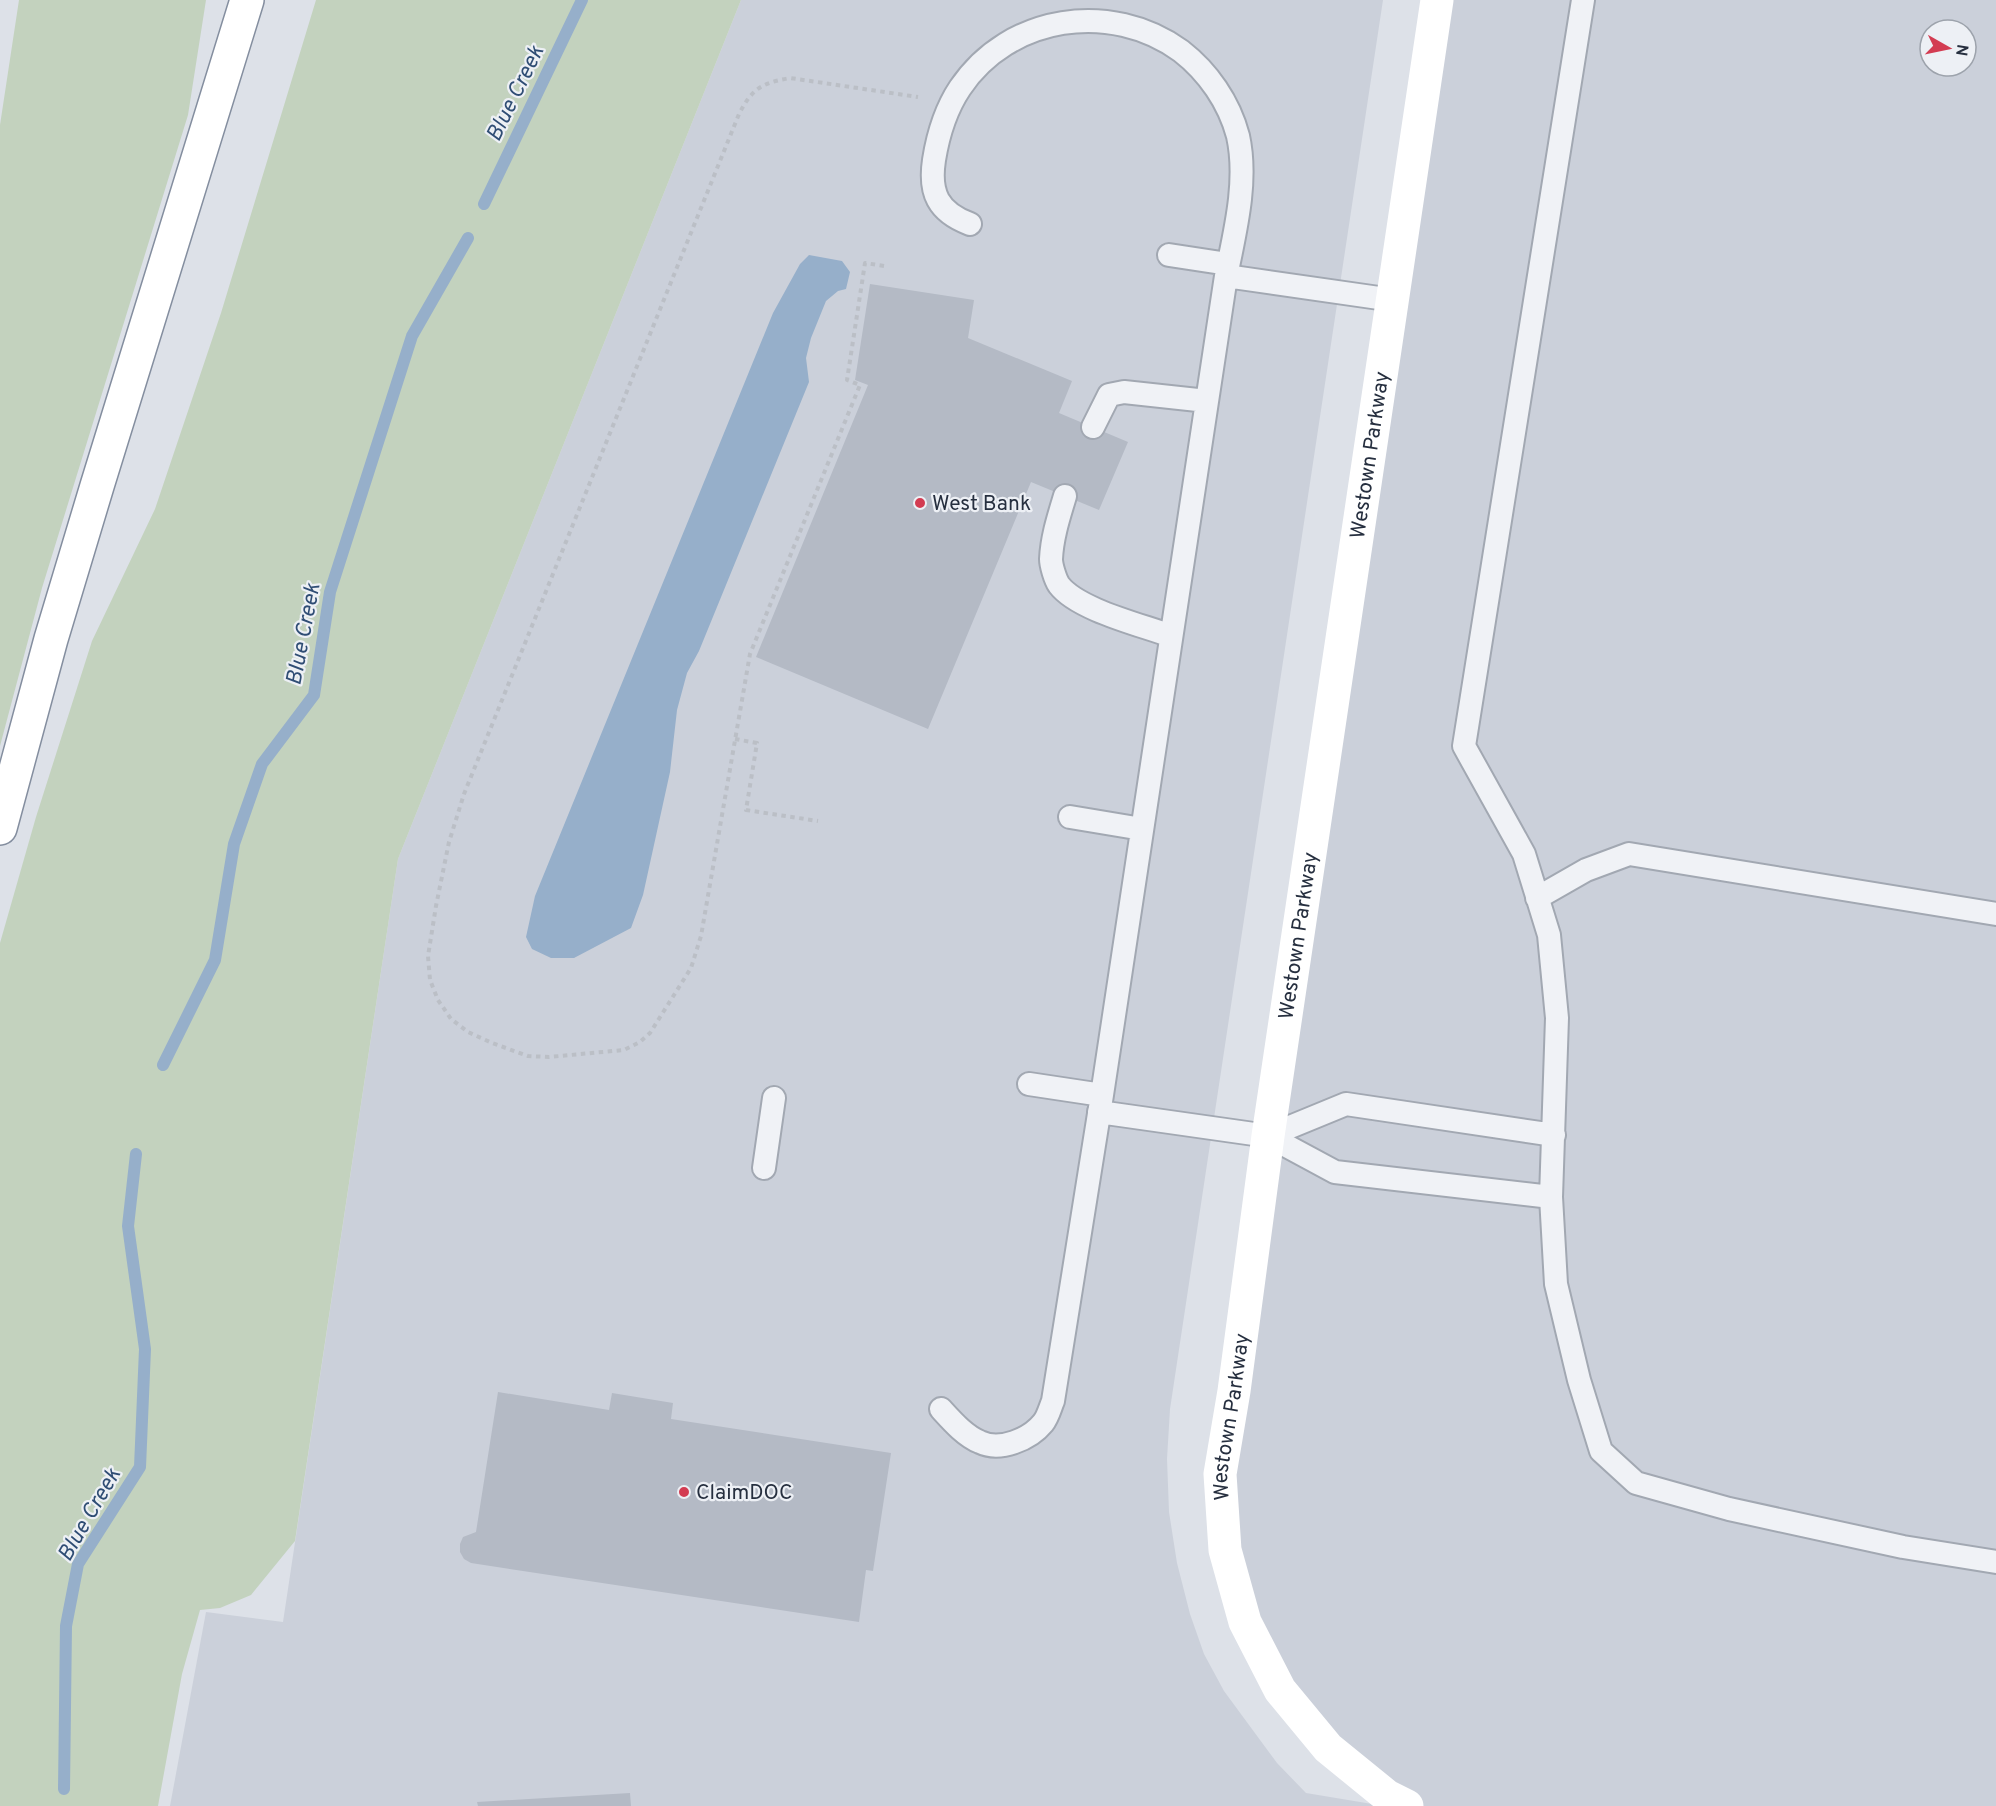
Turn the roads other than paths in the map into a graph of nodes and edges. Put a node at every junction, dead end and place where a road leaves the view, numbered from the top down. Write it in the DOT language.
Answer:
graph roads {
  1 [pos="247,0"];
  2 [pos="1437,0"];
  3 [pos="1583,0"];
  4 [pos="970,224"];
  5 [pos="1169,255"];
  6 [pos="1227,270"];
  7 [pos="1393,300"];
  8 [pos="1207,401"];
  9 [pos="1093,427"];
  10 [pos="1065,496"];
  11 [pos="1172,636"];
  12 [pos="1070,817"];
  13 [pos="0,828"];
  14 [pos="1142,829"];
  15 [pos="1537,898"];
  16 [pos="1996,914"];
  17 [pos="1029,1084"];
  18 [pos="774,1098"];
  19 [pos="1101,1103"];
  20 [pos="1554,1135"];
  21 [pos="1268,1136"];
  22 [pos="764,1168"];
  23 [pos="1551,1197"];
  24 [pos="940,1409"];
  25 [pos="1996,1562"];
  26 [pos="1407,1806"];
  1 -- 13 [label="main road"];
  2 -- 7 [label="main road, Westown Parkway"];
  3 -- 15 [label="lane"];
  4 -- 6 [label="lane"];
  5 -- 6 [label="lane"];
  6 -- 7 [label="lane"];
  6 -- 8 [label="lane"];
  7 -- 21 [label="main road, Westown Parkway"];
  8 -- 9 [label="lane"];
  8 -- 11 [label="lane"];
  10 -- 11 [label="lane"];
  11 -- 14 [label="lane"];
  12 -- 14 [label="lane"];
  14 -- 19 [label="lane"];
  15 -- 16 [label="lane"];
  15 -- 20 [label="lane"];
  17 -- 19 [label="lane"];
  18 -- 22 [label="lane"];
  19 -- 21 [label="lane"];
  19 -- 24 [label="lane"];
  20 -- 21 [label="lane"];
  20 -- 23 [label="lane"];
  21 -- 23 [label="lane"];
  21 -- 26 [label="main road, Westown Parkway"];
  23 -- 25 [label="lane"];
}
